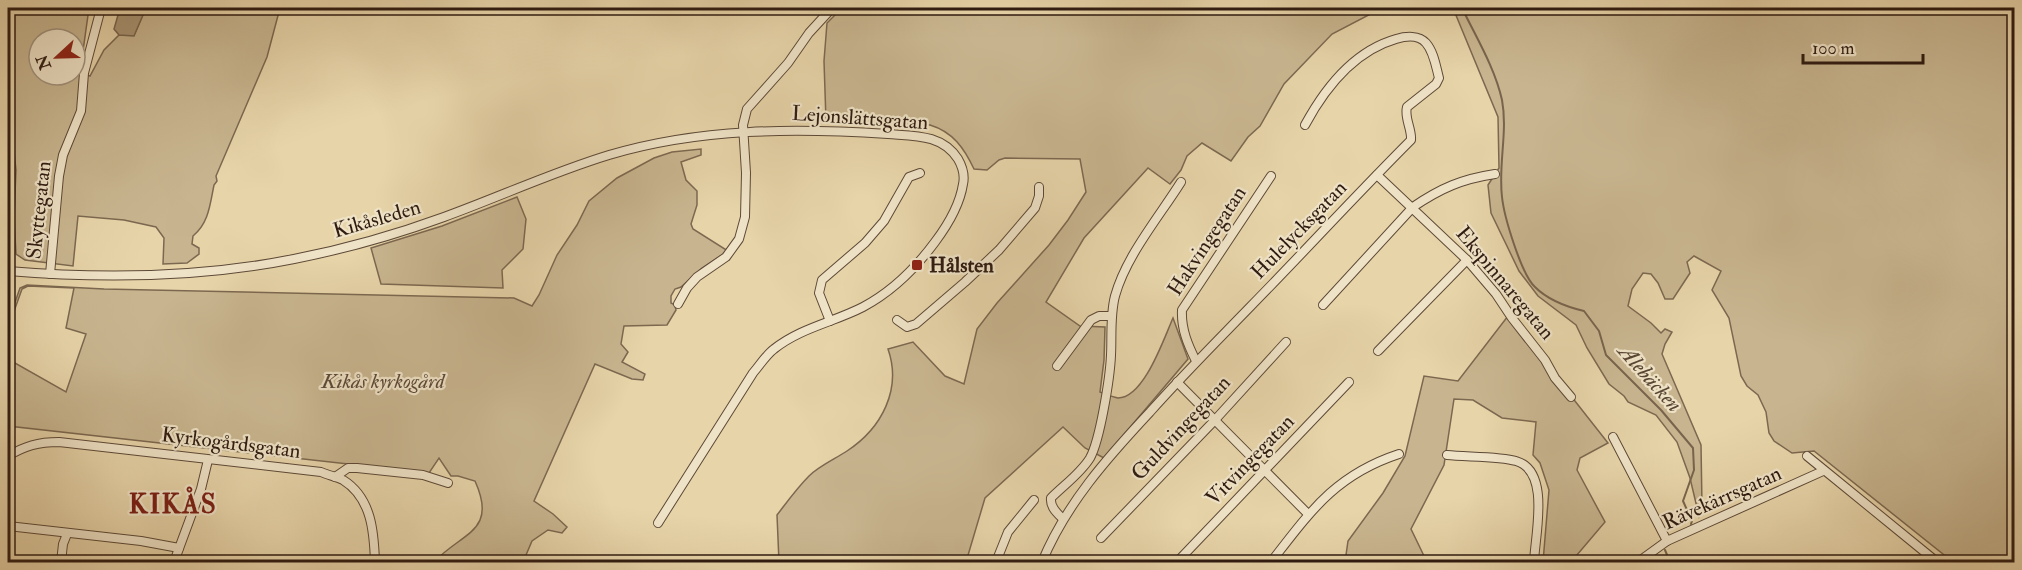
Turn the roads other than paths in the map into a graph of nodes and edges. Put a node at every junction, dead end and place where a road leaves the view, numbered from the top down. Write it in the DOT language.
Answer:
graph roads {
  1 [pos="832,8"];
  2 [pos="100,12"];
  3 [pos="1305,125"];
  4 [pos="743,131"];
  5 [pos="920,173"];
  6 [pos="1495,174"];
  7 [pos="1377,175"];
  8 [pos="1271,176"];
  9 [pos="1181,182"];
  10 [pos="1039,187"];
  11 [pos="1413,207"];
  12 [pos="1467,260"];
  13 [pos="8,271"];
  14 [pos="50,274"];
  15 [pos="678,304"];
  16 [pos="1323,305"];
  17 [pos="1112,316"];
  18 [pos="897,320"];
  19 [pos="830,321"];
  20 [pos="1286,342"];
  21 [pos="1378,351"];
  22 [pos="1196,361"];
  23 [pos="1057,366"];
  24 [pos="1177,382"];
  25 [pos="1349,382"];
  26 [pos="1570,397"];
  27 [pos="1214,421"];
  28 [pos="1613,437"];
  29 [pos="1399,454"];
  30 [pos="1447,455"];
  31 [pos="8,456"];
  32 [pos="1807,456"];
  33 [pos="208,460"];
  34 [pos="1263,471"];
  35 [pos="1823,471"];
  36 [pos="335,477"];
  37 [pos="448,483"];
  38 [pos="1034,500"];
  39 [pos="1308,514"];
  40 [pos="1064,519"];
  41 [pos="658,523"];
  42 [pos="8,526"];
  43 [pos="67,534"];
  44 [pos="1101,538"];
  45 [pos="1667,541"];
  46 [pos="179,548"];
  47 [pos="61,562"];
  48 [pos="174,562"];
  49 [pos="375,562"];
  50 [pos="996,562"];
  51 [pos="1042,562"];
  52 [pos="1177,562"];
  53 [pos="1271,562"];
  54 [pos="1534,562"];
  55 [pos="1638,562"];
  56 [pos="1937,562"];
  1 -- 4 [label="street"];
  2 -- 14 [label="street, Skyttegatan"];
  3 -- 7 [label="street, Hulelycksgatan"];
  4 -- 14 [label="street, Kikåsleden"];
  4 -- 15 [label="street"];
  4 -- 19 [label="street, Lejonslättsgatan"];
  5 -- 19 [label="street"];
  6 -- 11 [label="street"];
  7 -- 11 [label="street, Ekspinnaregatan"];
  7 -- 22 [label="street, Hulelycksgatan"];
  8 -- 22 [label="street, Hakvingegatan"];
  9 -- 17 [label="street"];
  10 -- 18 [label="street"];
  11 -- 12 [label="street, Ekspinnaregatan"];
  11 -- 16 [label="street"];
  12 -- 21 [label="street"];
  12 -- 26 [label="street, Ekspinnaregatan"];
  13 -- 14 [label="street, Kikåsleden"];
  17 -- 23 [label="street"];
  17 -- 40 [label="street"];
  19 -- 41 [label="street, Lejonslättsgatan"];
  20 -- 27 [label="street, Guldvingegatan"];
  22 -- 24 [label="street, Hulelycksgatan"];
  24 -- 27 [label="street"];
  24 -- 40 [label="street, Hulelycksgatan"];
  25 -- 34 [label="street, Vitvingegatan"];
  27 -- 34 [label="street"];
  27 -- 44 [label="street, Guldvingegatan"];
  28 -- 45 [label="street"];
  29 -- 39 [label="street"];
  30 -- 54 [label="street"];
  31 -- 33 [label="street, Kyrkogårdsgatan"];
  32 -- 35 [label="street, Rävekärrsgatan"];
  33 -- 36 [label="street, Kyrkogårdsgatan"];
  33 -- 46 [label="street"];
  34 -- 39 [label="street"];
  34 -- 52 [label="street, Vitvingegatan"];
  35 -- 45 [label="street, Rävekärrsgatan"];
  35 -- 56 [label="street, Rävekärrsgatan"];
  36 -- 37 [label="street"];
  36 -- 49 [label="street"];
  38 -- 50 [label="street"];
  39 -- 53 [label="street"];
  40 -- 51 [label="street, Hulelycksgatan"];
  42 -- 43 [label="street"];
  43 -- 46 [label="street"];
  43 -- 47 [label="street"];
  45 -- 55 [label="street, Rävekärrsgatan"];
  46 -- 48 [label="street"];
}
